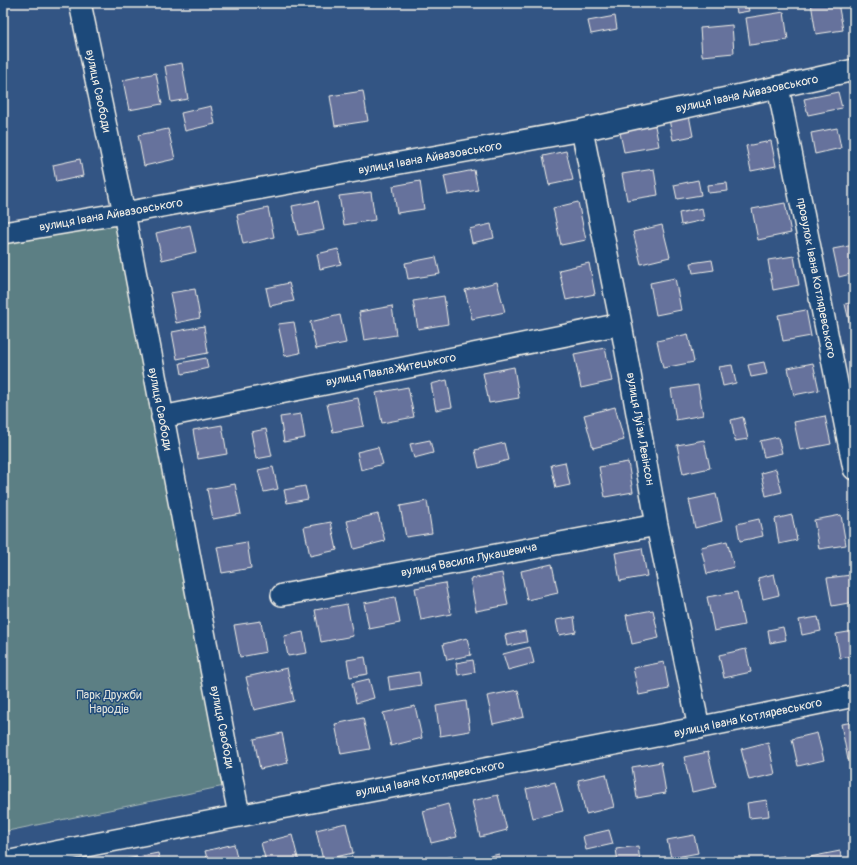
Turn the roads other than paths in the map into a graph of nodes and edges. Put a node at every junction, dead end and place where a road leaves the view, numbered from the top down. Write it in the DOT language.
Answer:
graph roads {
  1 [pos="80,3"];
  2 [pos="854,70"];
  3 [pos="778,87"];
  4 [pos="582,130"];
  5 [pos="124,213"];
  6 [pos="3,233"];
  7 [pos="621,324"];
  8 [pos="162,417"];
  9 [pos="854,469"];
  10 [pos="657,525"];
  11 [pos="282,595"];
  12 [pos="854,696"];
  13 [pos="699,728"];
  14 [pos="239,816"];
  15 [pos="91,854"];
  16 [pos="6,862"];
  1 -- 5 [label="street, вулиця Свободи"];
  2 -- 3 [label="street, вулиця Івана Айвазовського"];
  3 -- 4 [label="street, вулиця Івана Айвазовського"];
  3 -- 9 [label="street, провулок Івана Котляревського"];
  4 -- 5 [label="street, вулиця Івана Айвазовського"];
  4 -- 7 [label="street, вулиця Луїзи Левінсон"];
  5 -- 6 [label="street, вулиця Івана Айвазовського"];
  5 -- 8 [label="street, вулиця Свободи"];
  7 -- 8 [label="street, вулиця Павла Житецького"];
  7 -- 10 [label="street, вулиця Луїзи Левінсон"];
  8 -- 14 [label="street, вулиця Свободи"];
  10 -- 11 [label="street, вулиця Василя Лукашевича"];
  10 -- 13 [label="street, вулиця Луїзи Левінсон"];
  12 -- 13 [label="street, вулиця Івана Котляревського"];
  13 -- 14 [label="street, вулиця Івана Котляревського"];
  14 -- 15 [label="street, вулиця Івана Котляревського"];
  15 -- 16 [label="street, вулиця Івана Котляревського"];
}
